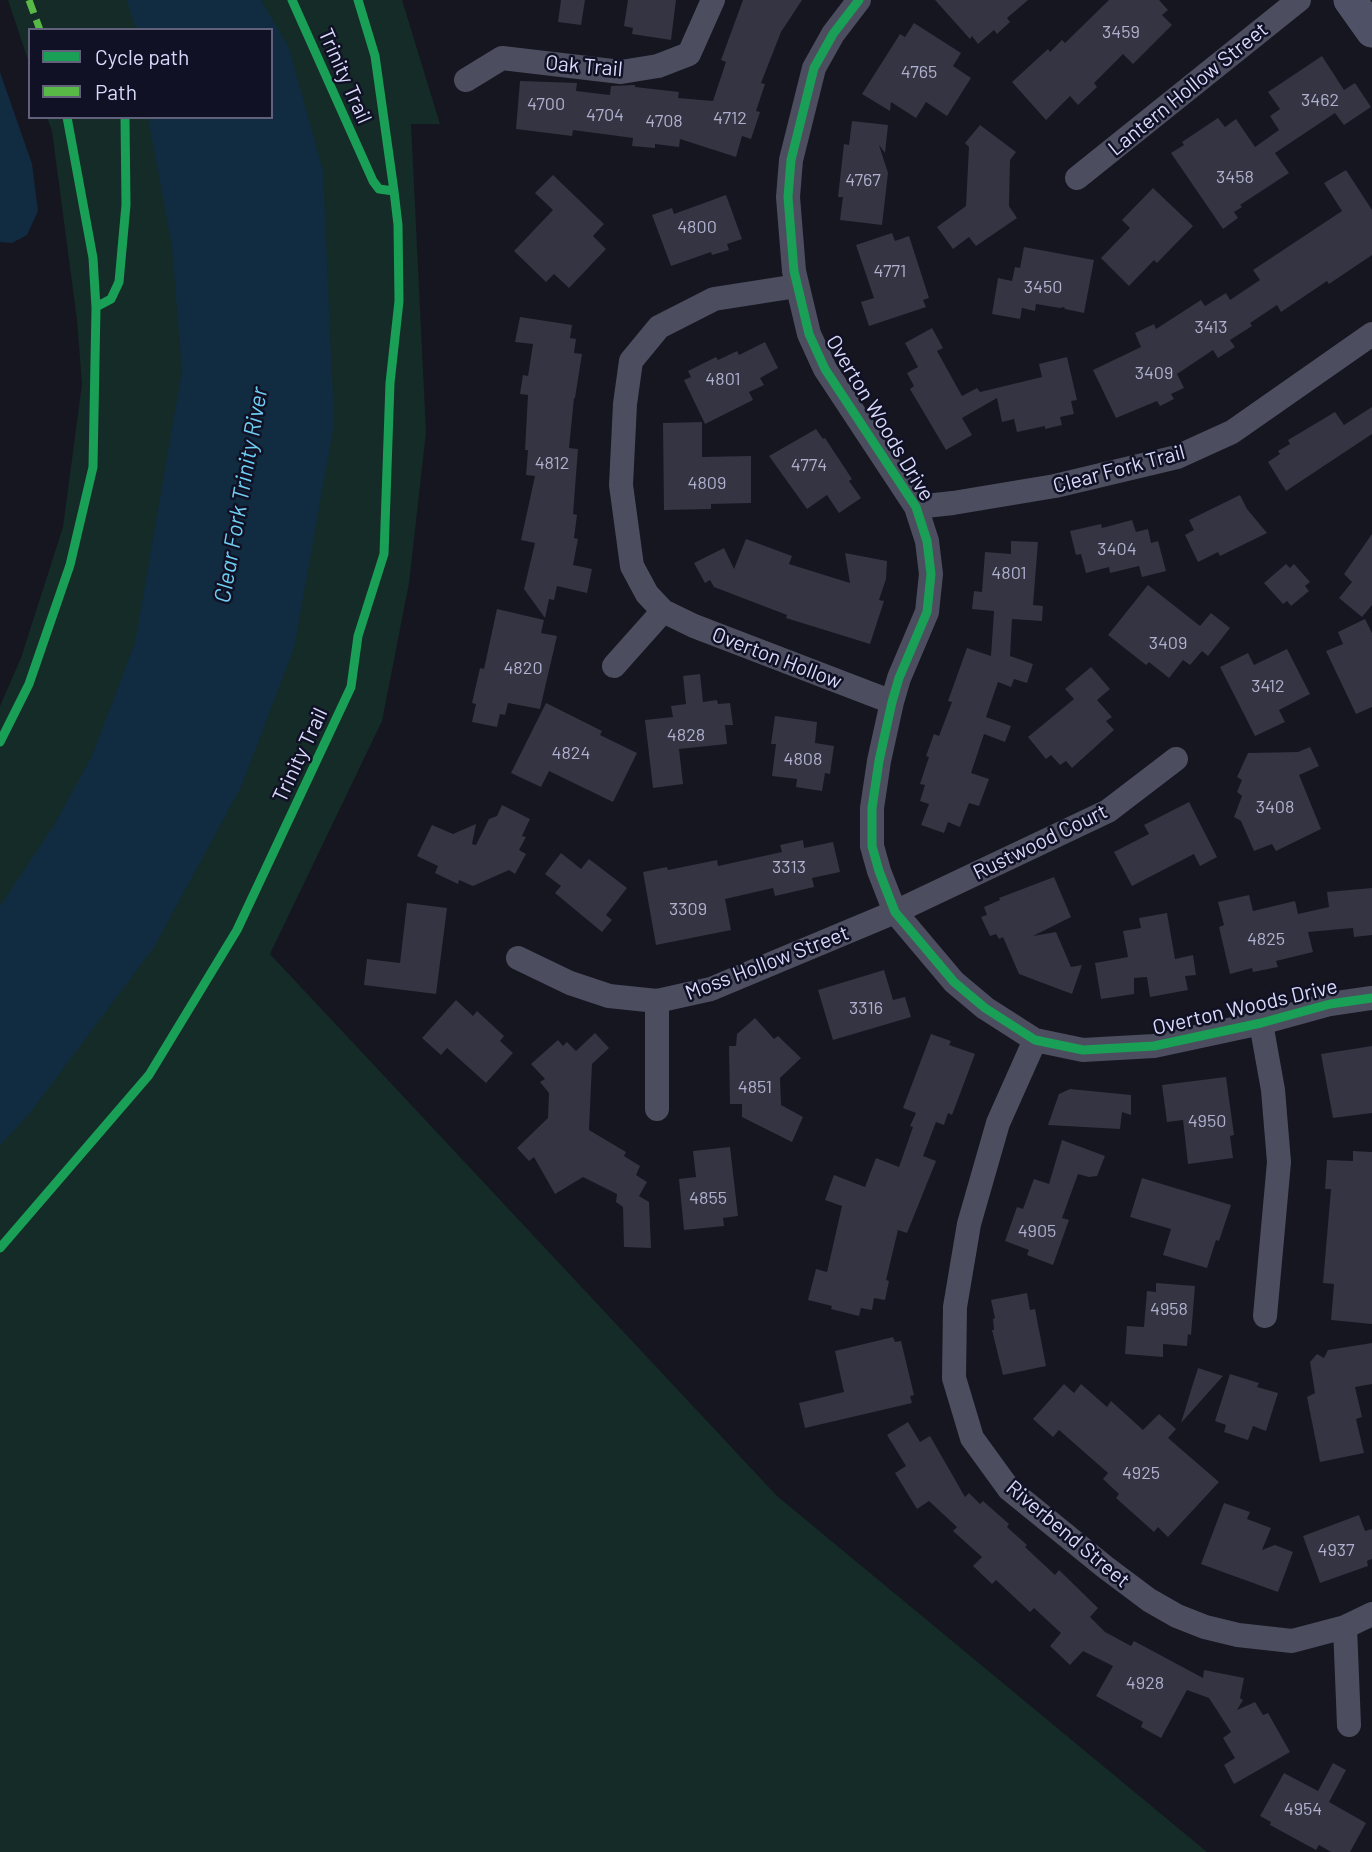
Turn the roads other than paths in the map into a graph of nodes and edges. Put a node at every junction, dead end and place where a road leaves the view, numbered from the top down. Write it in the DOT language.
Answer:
graph roads {
  1 [pos="713,0"];
  2 [pos="859,0"];
  3 [pos="1300,0"];
  4 [pos="1350,0"];
  5 [pos="1372,32"];
  6 [pos="466,80"];
  7 [pos="1077,178"];
  8 [pos="797,286"];
  9 [pos="1372,334"];
  10 [pos="916,507"];
  11 [pos="663,611"];
  12 [pos="614,667"];
  13 [pos="892,702"];
  14 [pos="1176,759"];
  15 [pos="895,912"];
  16 [pos="518,958"];
  17 [pos="1372,999"];
  18 [pos="657,1001"];
  19 [pos="1261,1023"];
  20 [pos="1035,1040"];
  21 [pos="657,1109"];
  22 [pos="1265,1315"];
  23 [pos="1372,1614"];
  24 [pos="1345,1627"];
  25 [pos="1349,1725"];
  1 -- 6 [label="street, Oak Trail"];
  2 -- 8 [label="street, Overton Woods Drive"];
  3 -- 7 [label="street, Lantern Hollow Street"];
  4 -- 5 [label="main road"];
  8 -- 10 [label="street, Overton Woods Drive"];
  8 -- 11 [label="street, Overton Hollow"];
  9 -- 10 [label="street, Clear Fork Trail"];
  10 -- 13 [label="street, Overton Woods Drive"];
  11 -- 12 [label="street"];
  11 -- 13 [label="street, Overton Hollow"];
  13 -- 15 [label="street, Overton Woods Drive"];
  14 -- 15 [label="street, Rustwood Court"];
  15 -- 18 [label="street, Moss Hollow Street"];
  15 -- 20 [label="street, Overton Woods Drive"];
  16 -- 18 [label="street, Moss Hollow Street"];
  17 -- 19 [label="street, Overton Woods Drive"];
  18 -- 21 [label="street"];
  19 -- 20 [label="street, Overton Woods Drive"];
  19 -- 22 [label="street"];
  20 -- 24 [label="street, Riverbend Street"];
  23 -- 24 [label="street, Riverbend Street"];
  24 -- 25 [label="street"];
}
